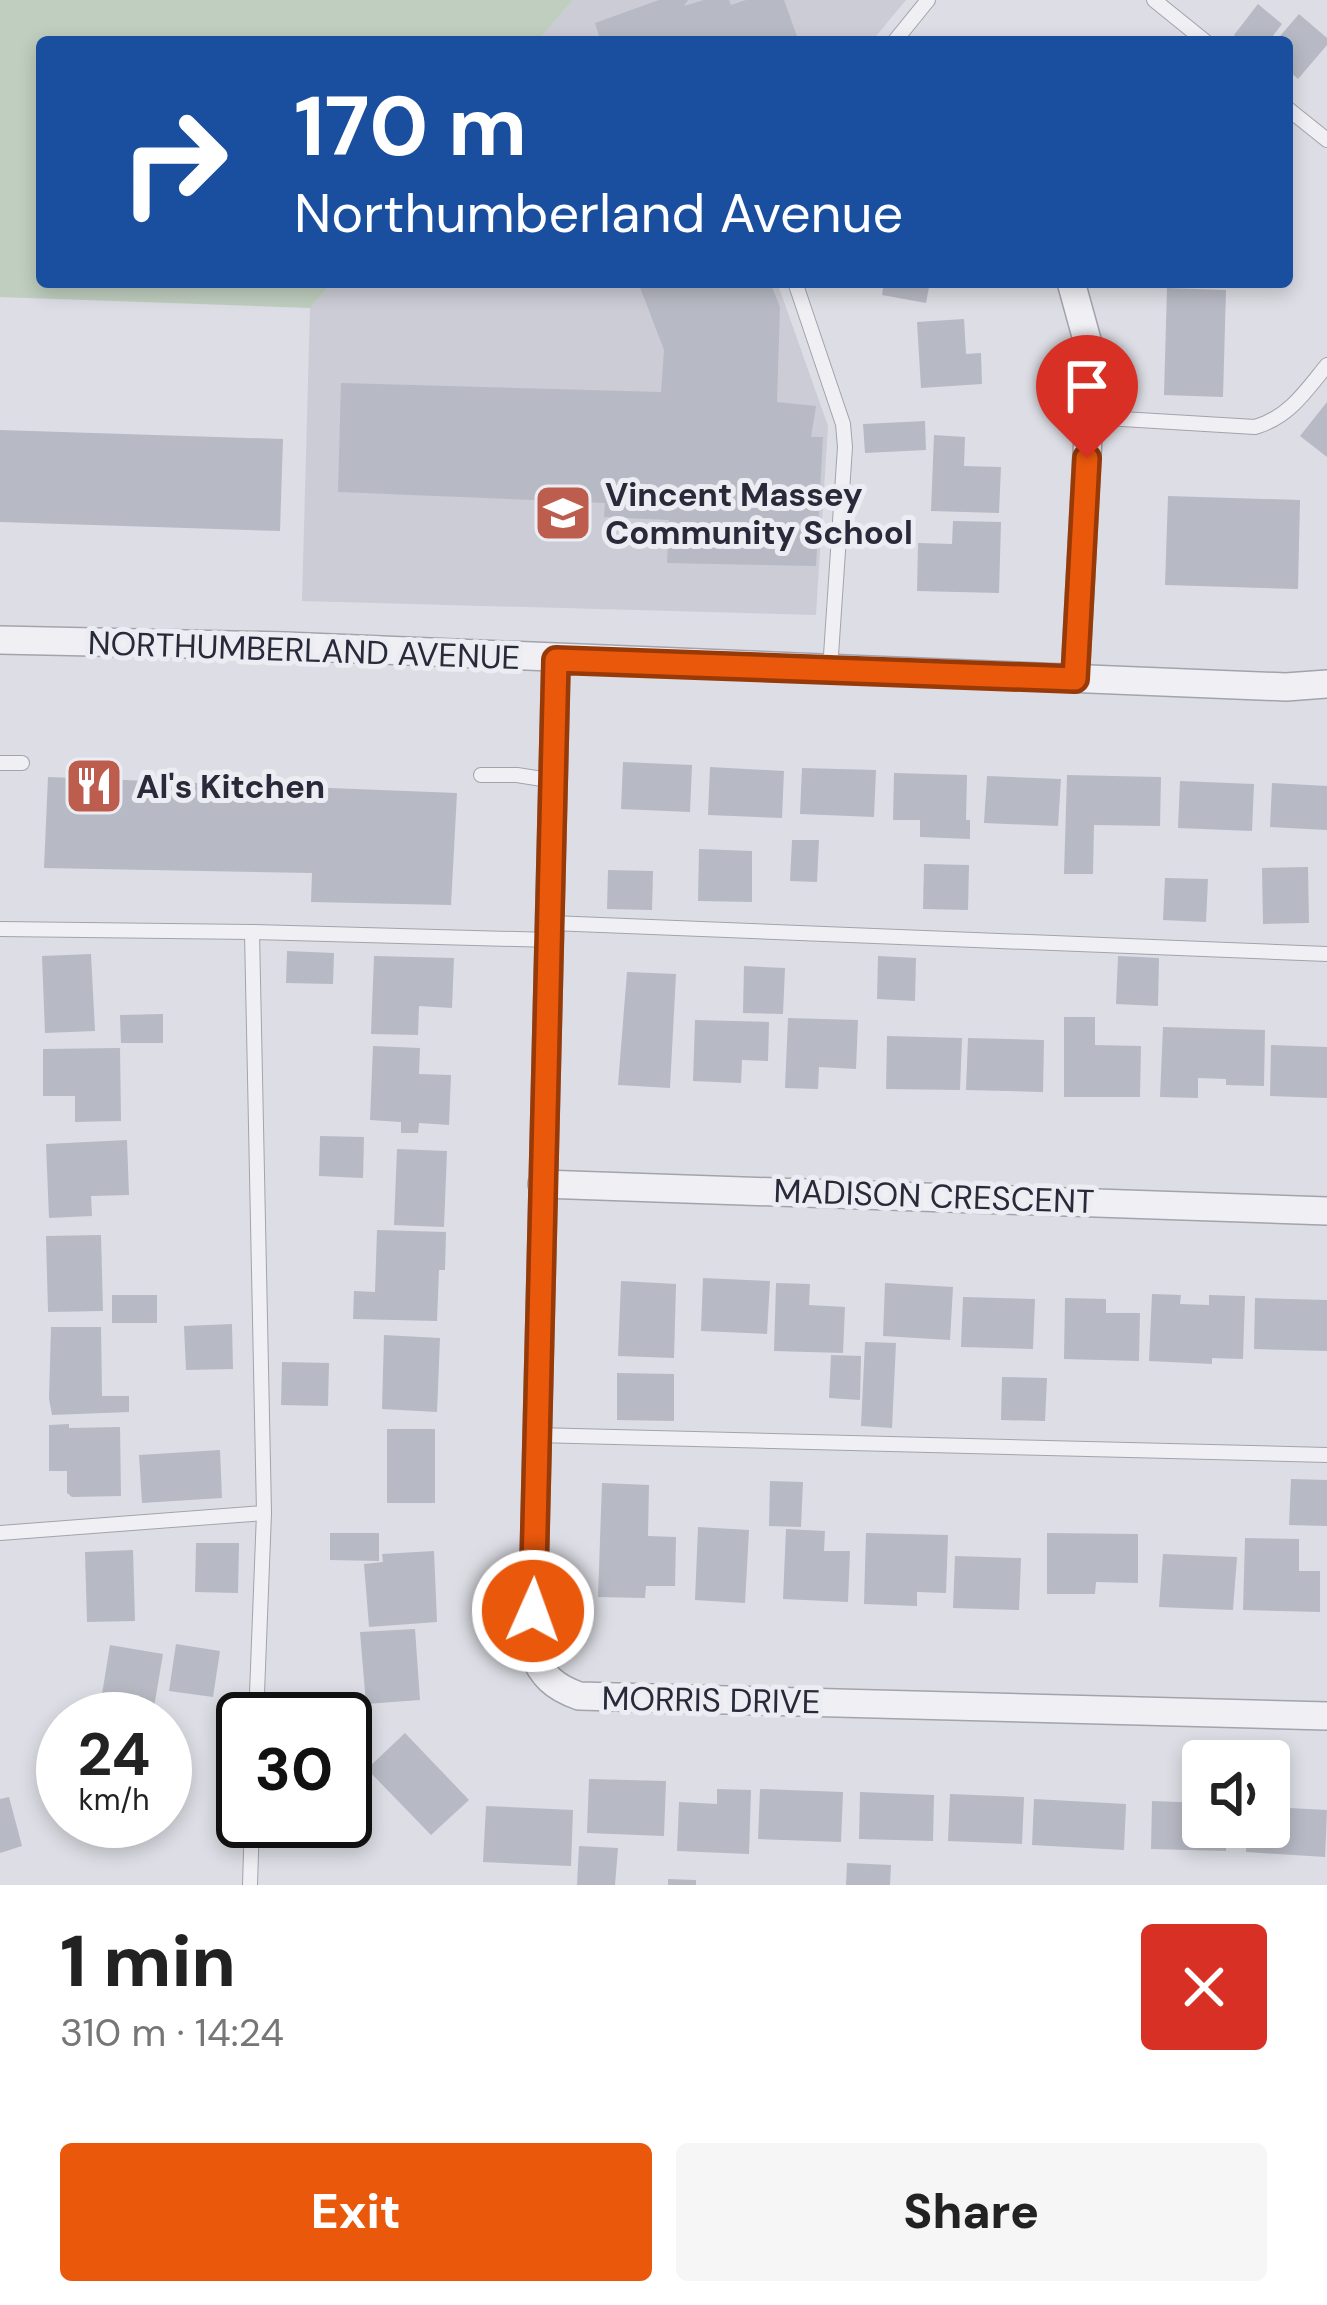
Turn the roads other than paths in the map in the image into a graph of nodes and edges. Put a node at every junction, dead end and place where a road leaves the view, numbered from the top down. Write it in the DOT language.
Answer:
graph roads {
  1 [pos="928,0"];
  2 [pos="1154,0"];
  3 [pos="899,36"];
  4 [pos="1199,36"];
  5 [pos="1293,113"];
  6 [pos="1327,140"];
  7 [pos="796,288"];
  8 [pos="1073,288"];
  9 [pos="1327,365"];
  10 [pos="1089,416"];
  11 [pos="0,640"];
  12 [pos="556,660"];
  13 [pos="830,670"];
  14 [pos="1075,679"];
  15 [pos="1327,684"];
  16 [pos="0,763"];
  17 [pos="22,763"];
  18 [pos="481,775"];
  19 [pos="555,781"];
  20 [pos="0,929"];
  21 [pos="252,932"];
  22 [pos="551,932"];
  23 [pos="1327,954"];
  24 [pos="542,1184"];
  25 [pos="1327,1211"];
  26 [pos="535,1435"];
  27 [pos="1327,1455"];
  28 [pos="264,1513"];
  29 [pos="0,1533"];
  30 [pos="257,1692"];
  31 [pos="1327,1716"];
  32 [pos="251,1848"];
  33 [pos="250,1885"];
  1 -- 3 [label="lane"];
  2 -- 4 [label="lane"];
  5 -- 6 [label="lane"];
  7 -- 13 [label="lane"];
  8 -- 10 [label="street"];
  9 -- 10 [label="lane"];
  10 -- 14 [label="street"];
  11 -- 12 [label="street, NORTHUMBERLAND AVENUE"];
  12 -- 13 [label="street, NORTHUMBERLAND AVENUE"];
  12 -- 19 [label="street, MORRIS DRIVE"];
  13 -- 14 [label="street, NORTHUMBERLAND AVENUE"];
  14 -- 15 [label="street, NORTHUMBERLAND AVENUE"];
  16 -- 17 [label="lane"];
  18 -- 19 [label="lane"];
  19 -- 22 [label="street, MORRIS DRIVE"];
  20 -- 21 [label="lane"];
  21 -- 22 [label="lane"];
  21 -- 28 [label="lane"];
  22 -- 23 [label="lane"];
  22 -- 24 [label="street, MORRIS DRIVE"];
  24 -- 25 [label="street, MADISON CRESCENT"];
  24 -- 26 [label="street, MORRIS DRIVE"];
  26 -- 27 [label="lane"];
  26 -- 31 [label="street, MORRIS DRIVE"];
  28 -- 29 [label="lane"];
  28 -- 30 [label="lane"];
  32 -- 33 [label="lane"];
}
